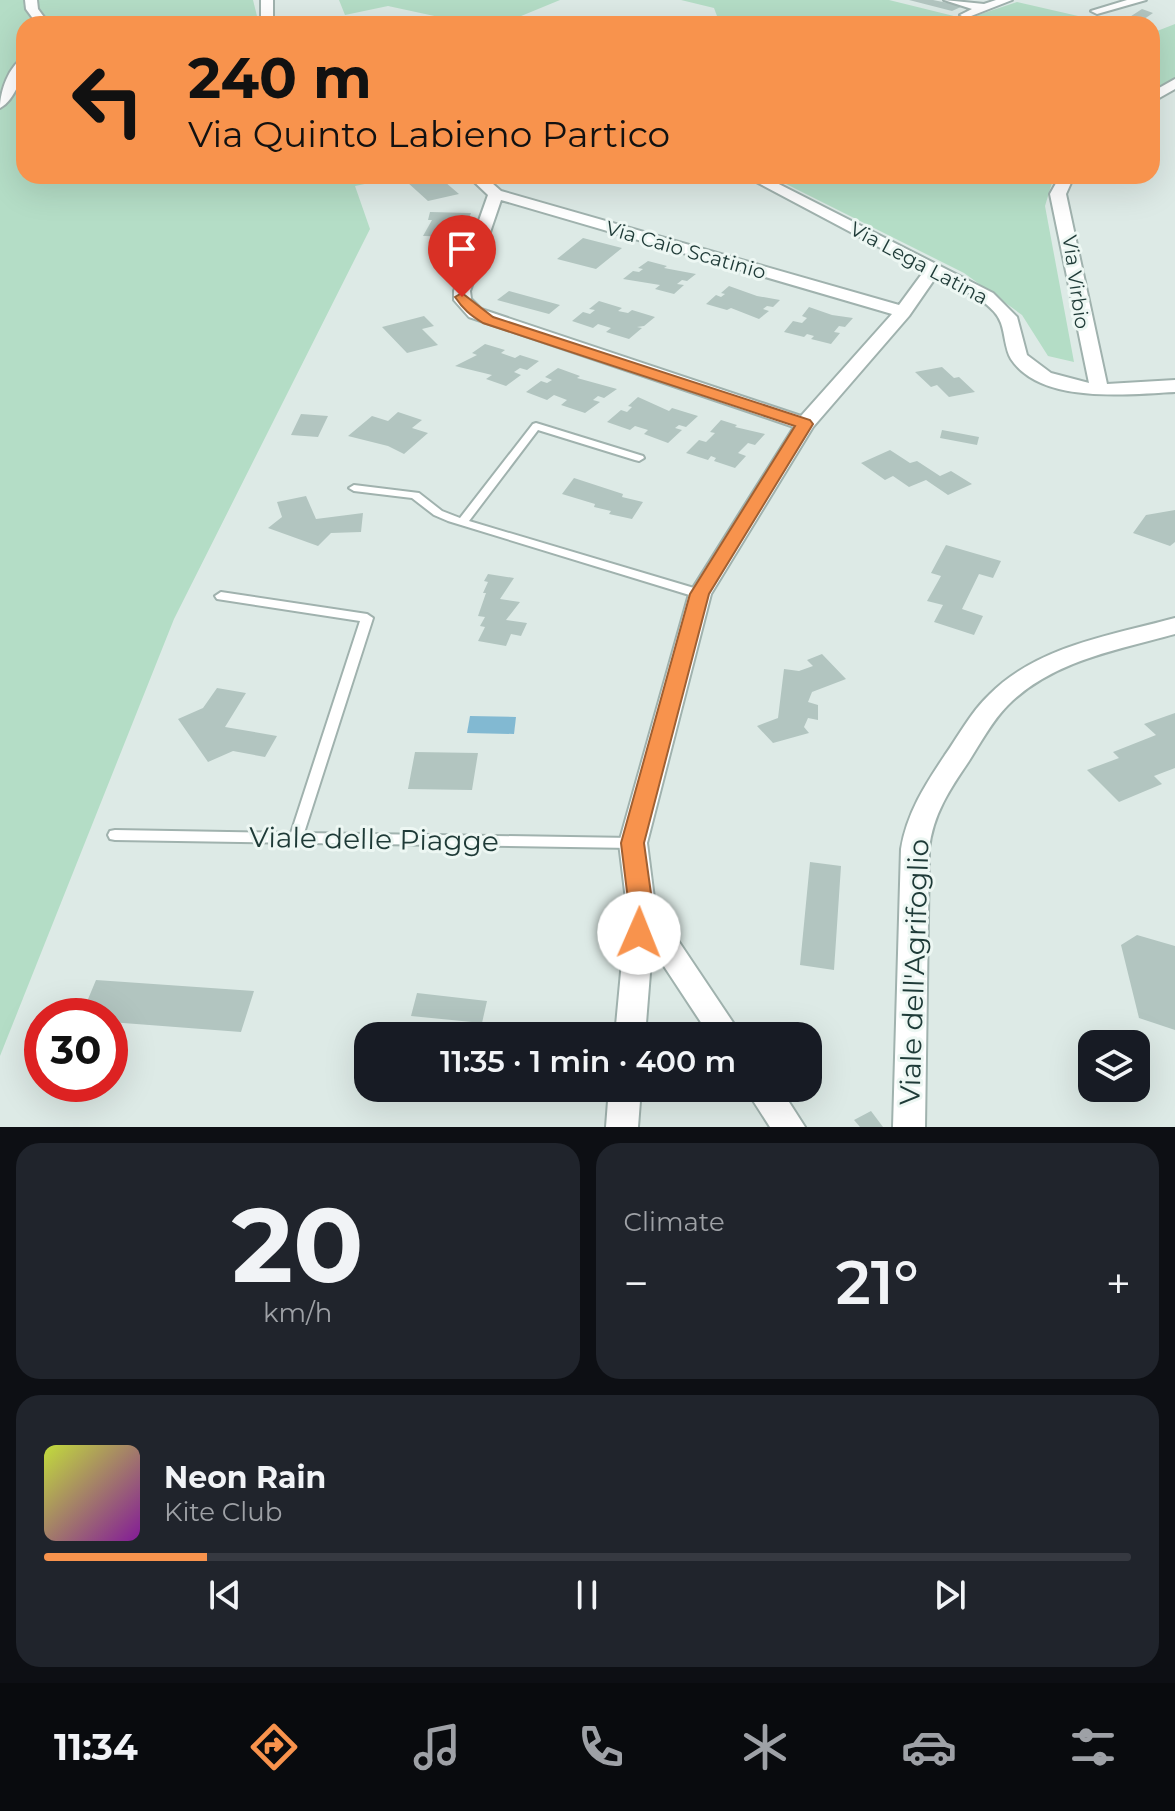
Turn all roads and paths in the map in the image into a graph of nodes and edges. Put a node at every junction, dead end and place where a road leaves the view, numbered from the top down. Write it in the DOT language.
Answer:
graph roads {
  1 [pos="950,0"];
  2 [pos="1006,0"];
  3 [pos="1140,0"];
  4 [pos="984,8"];
  5 [pos="1097,11"];
  6 [pos="966,15"];
  7 [pos="16,75"];
  8 [pos="0,104"];
  9 [pos="484,184"];
  10 [pos="768,184"];
  11 [pos="1063,184"];
  12 [pos="496,194"];
  13 [pos="934,269"];
  14 [pos="903,312"];
  15 [pos="1175,386"];
  16 [pos="1100,390"];
  17 [pos="805,424"];
  18 [pos="639,458"];
  19 [pos="354,488"];
  20 [pos="462,522"];
  21 [pos="700,594"];
  22 [pos="221,596"];
  23 [pos="1175,626"];
  24 [pos="115,835"];
  25 [pos="296,838"];
  26 [pos="633,843"];
  27 [pos="641,908"];
  28 [pos="631,1022"];
  29 [pos="718,1022"];
  30 [pos="624,1102"];
  31 [pos="771,1102"];
  32 [pos="622,1127"];
  33 [pos="789,1127"];
  34 [pos="909,1127"];
  1 -- 4 [label="street"];
  2 -- 4 [label="street"];
  3 -- 5 [label="street"];
  4 -- 6 [label="street"];
  7 -- 8 [label="street"];
  9 -- 12 [label="street, Via Caio Scatinio"];
  10 -- 13 [label="street, Via Lega Latina"];
  11 -- 16 [label="street, Via Virbio"];
  12 -- 14 [label="street, Via Caio Scatinio"];
  12 -- 17 [label="street"];
  13 -- 14 [label="street"];
  13 -- 16 [label="street, Via Lega Latina"];
  14 -- 17 [label="street"];
  15 -- 16 [label="street, Via Lega Latina"];
  17 -- 21 [label="street"];
  18 -- 20 [label="lane"];
  19 -- 20 [label="lane"];
  20 -- 21 [label="lane"];
  21 -- 26 [label="street"];
  22 -- 25 [label="lane"];
  23 -- 34 [label="street, Viale dell'Agrifoglio"];
  24 -- 25 [label="lane, Viale delle Piagge"];
  25 -- 26 [label="lane, Viale delle Piagge"];
  26 -- 27 [label="street"];
  27 -- 28 [label="street"];
  27 -- 29 [label="street"];
  30 -- 32 [label="street"];
  31 -- 33 [label="street"];
}
